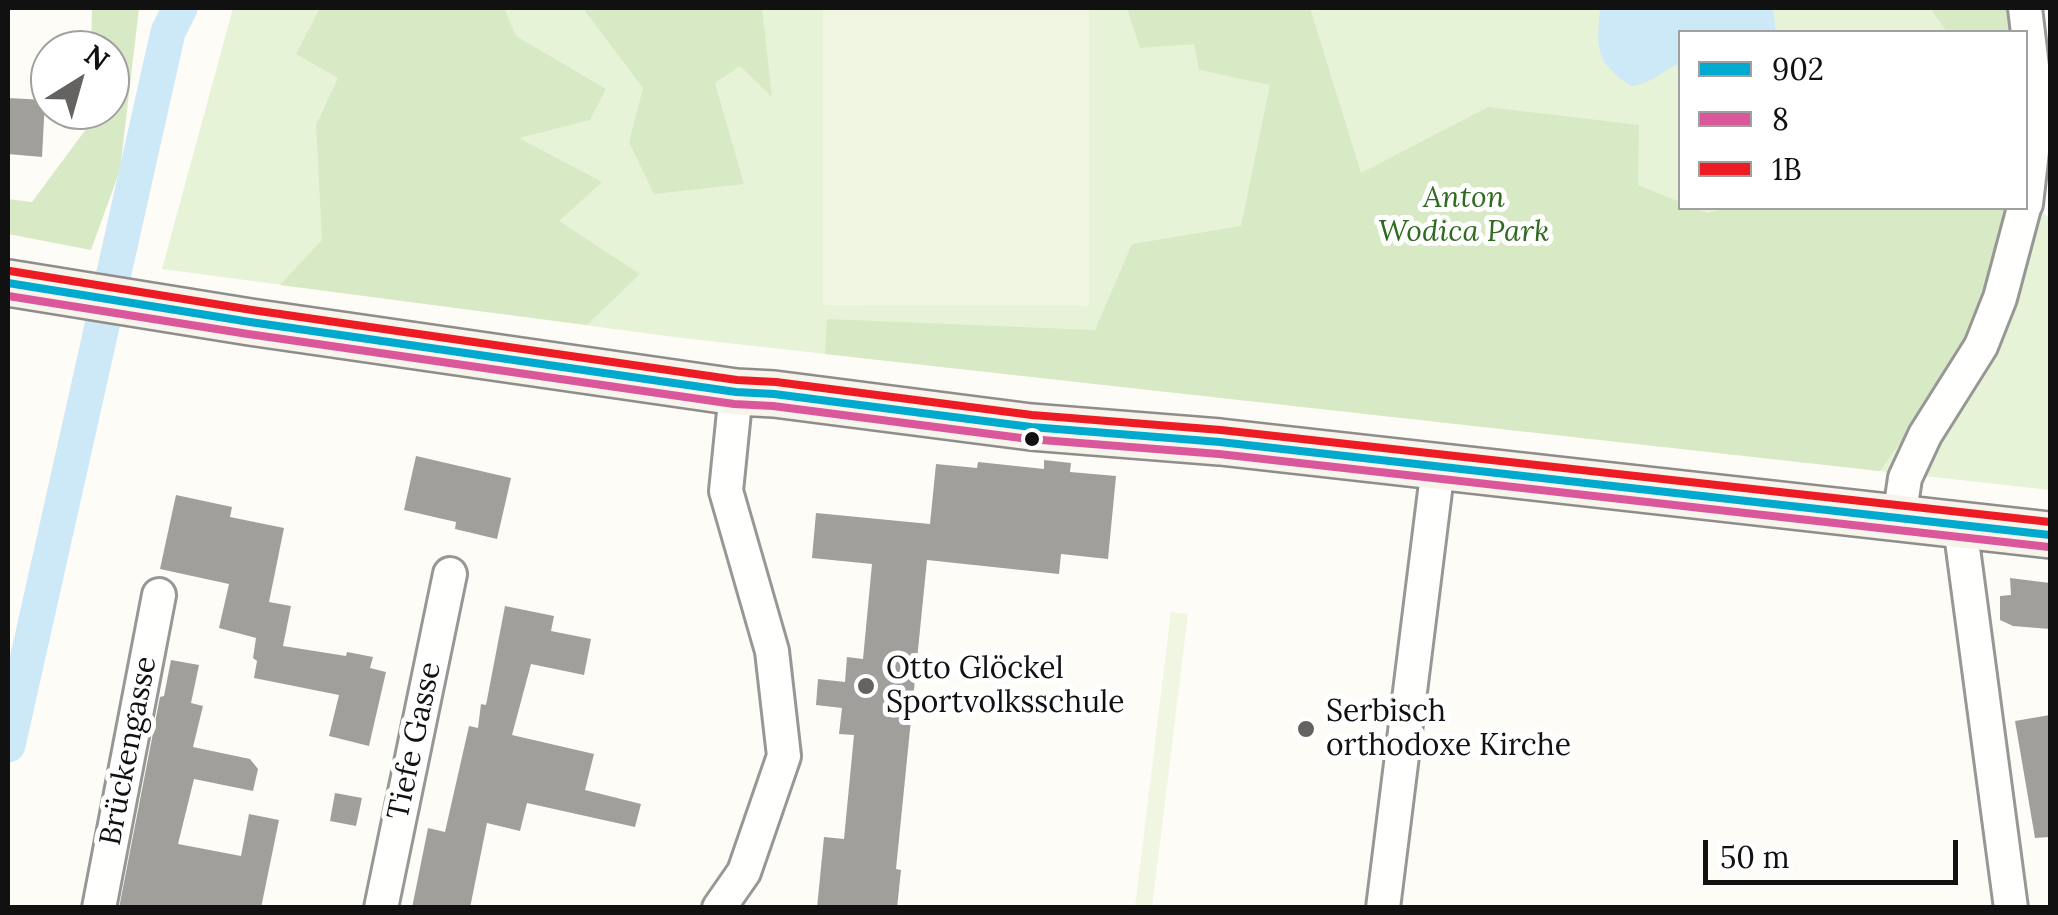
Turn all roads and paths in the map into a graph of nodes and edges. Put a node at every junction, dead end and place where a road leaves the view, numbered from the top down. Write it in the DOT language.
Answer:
graph roads {
  1 [pos="2028,33"];
  2 [pos="2028,182"];
  3 [pos="2024,210"];
  4 [pos="8,283"];
  5 [pos="736,392"];
  6 [pos="1438,467"];
  7 [pos="1899,518"];
  8 [pos="1960,526"];
  9 [pos="2050,536"];
  10 [pos="450,574"];
  11 [pos="159,595"];
  12 [pos="99,908"];
  13 [pos="381,908"];
  14 [pos="719,908"];
  15 [pos="1382,908"];
  16 [pos="2011,908"];
  1 -- 2 [label="street"];
  3 -- 7 [label="street"];
  4 -- 5 [label="main road"];
  5 -- 6 [label="main road"];
  5 -- 14 [label="street"];
  6 -- 7 [label="main road"];
  6 -- 15 [label="street"];
  7 -- 8 [label="main road"];
  8 -- 9 [label="main road"];
  8 -- 16 [label="street"];
  10 -- 13 [label="street, Tiefe Gasse"];
  11 -- 12 [label="street, Brückengasse"];
}
